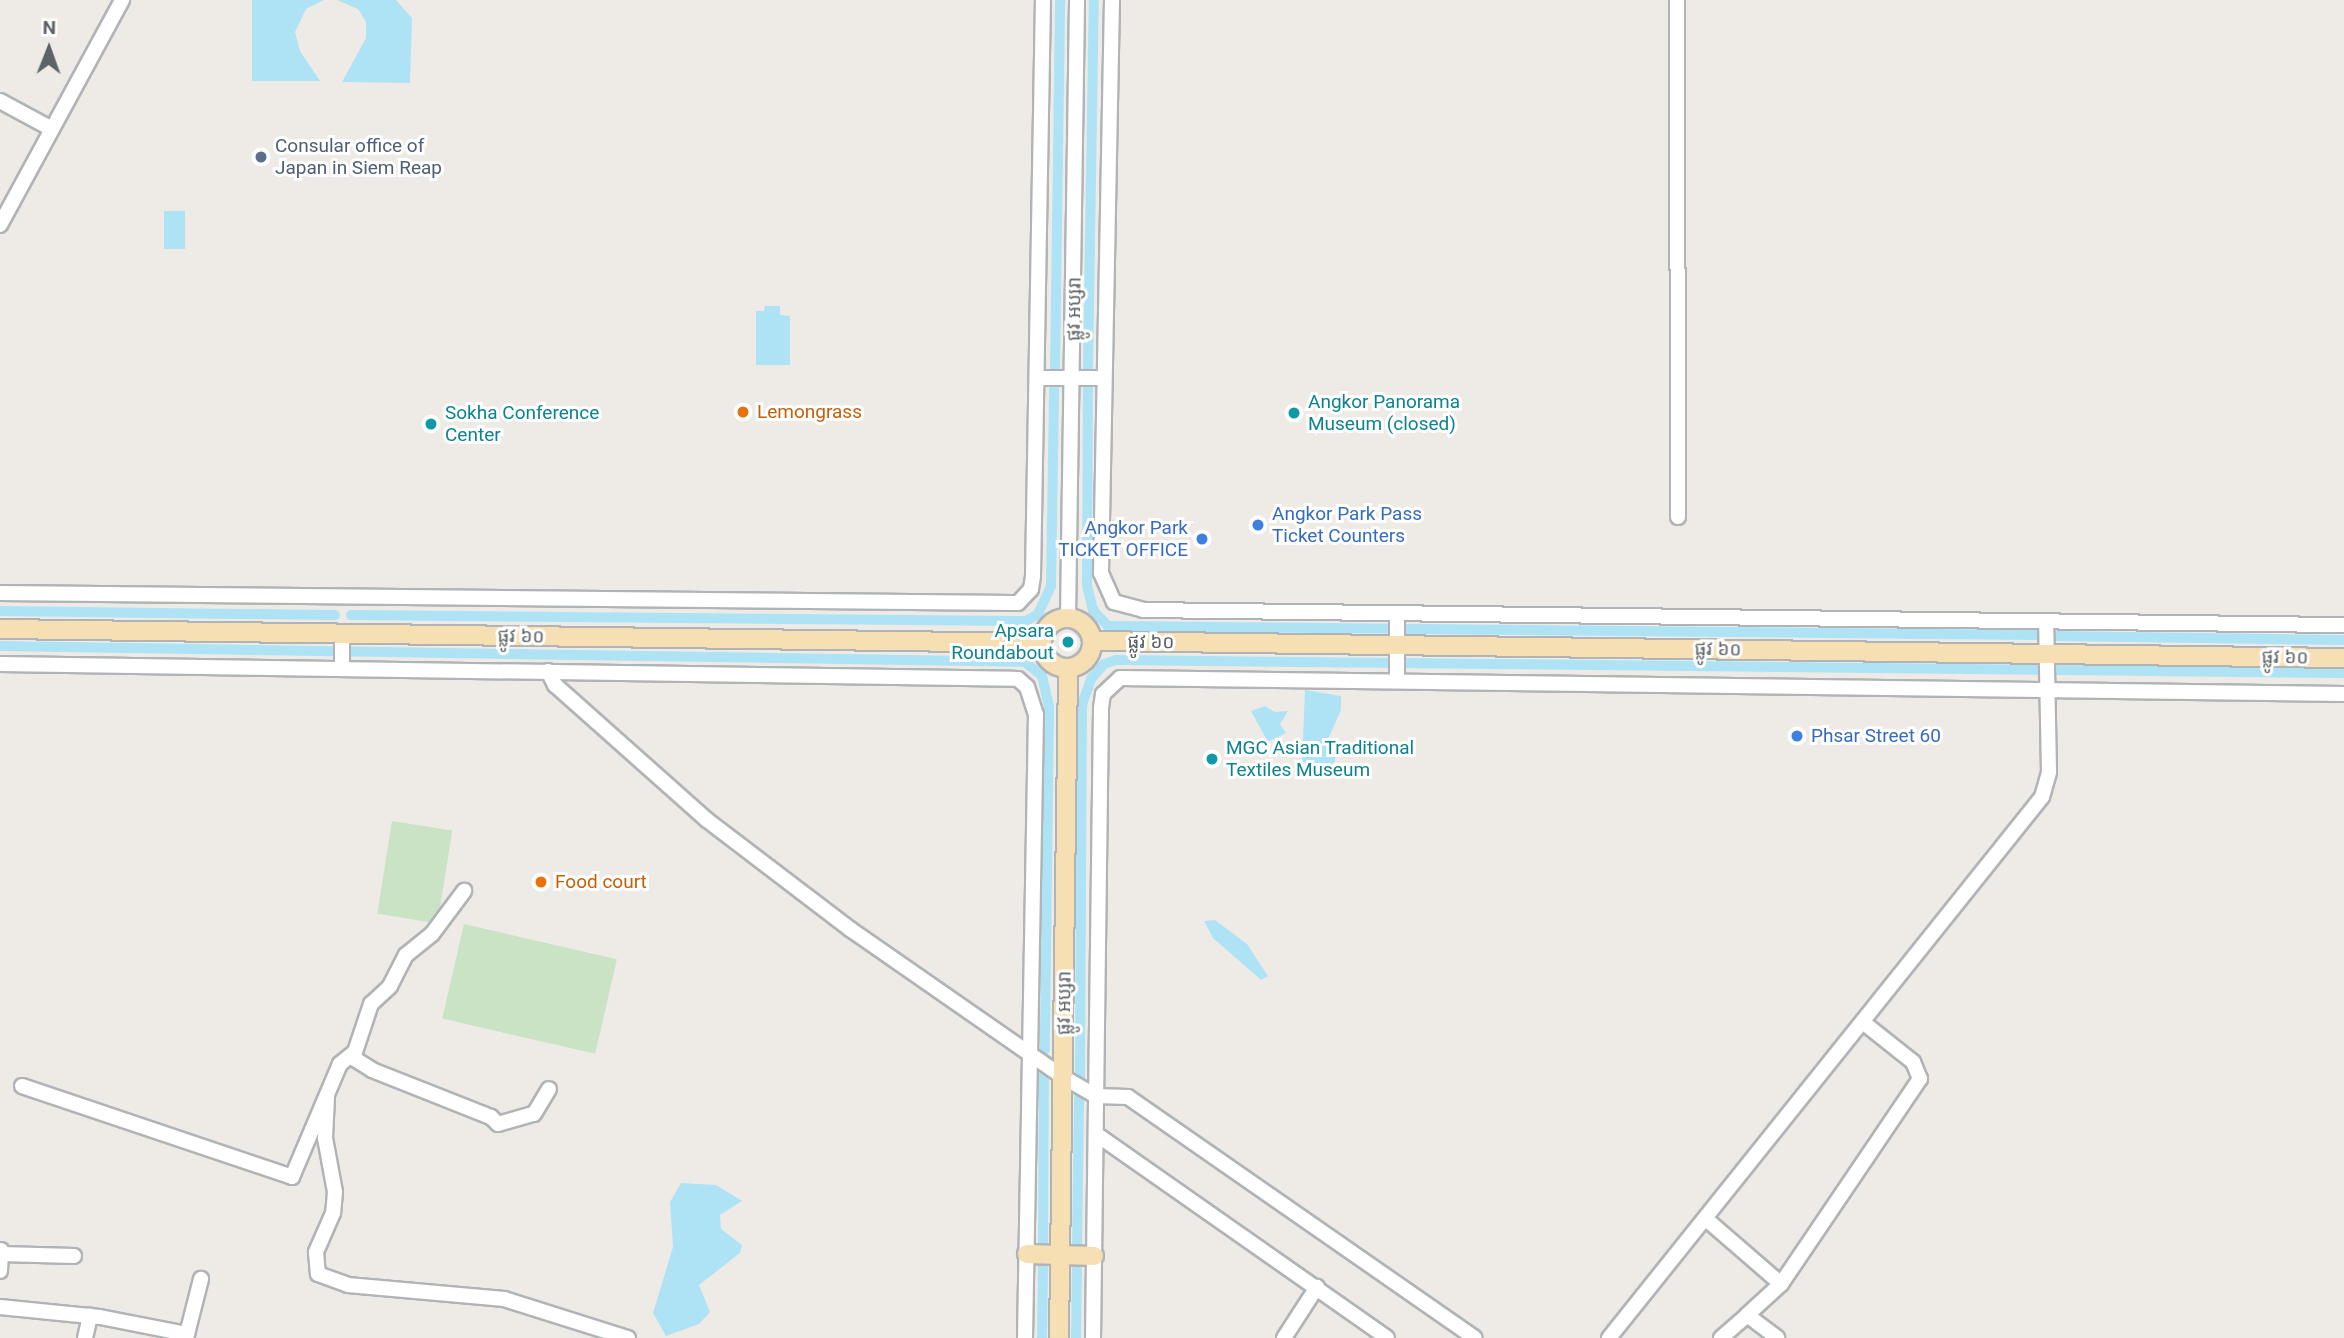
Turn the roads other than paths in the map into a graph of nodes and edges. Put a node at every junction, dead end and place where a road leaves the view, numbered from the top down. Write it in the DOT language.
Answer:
graph roads {
  1 [pos="1042,0"];
  2 [pos="1077,0"];
  3 [pos="1112,0"];
  4 [pos="1677,0"];
  5 [pos="120,1"];
  6 [pos="0,101"];
  7 [pos="52,129"];
  8 [pos="0,225"];
  9 [pos="1037,378"];
  10 [pos="1073,378"];
  11 [pos="1103,378"];
  12 [pos="1678,517"];
  13 [pos="0,593"];
  14 [pos="1397,616"];
  15 [pos="1068,617"];
  16 [pos="2046,621"];
  17 [pos="2344,625"];
  18 [pos="0,629"];
  19 [pos="1093,641"];
  20 [pos="1041,642"];
  21 [pos="342,644"];
  22 [pos="1397,644"];
  23 [pos="2344,657"];
  24 [pos="2045,658"];
  25 [pos="0,664"];
  26 [pos="1069,668"];
  27 [pos="342,669"];
  28 [pos="548,671"];
  29 [pos="1397,677"];
  30 [pos="2045,687"];
  31 [pos="2344,694"];
  32 [pos="464,891"];
  33 [pos="1864,1023"];
  34 [pos="351,1056"];
  35 [pos="1030,1056"];
  36 [pos="1063,1077"];
  37 [pos="22,1086"];
  38 [pos="549,1089"];
  39 [pos="327,1096"];
  40 [pos="1096,1096"];
  41 [pos="1096,1134"];
  42 [pos="1706,1219"];
  43 [pos="1,1252"];
  44 [pos="1027,1254"];
  45 [pos="1060,1255"];
  46 [pos="74,1256"];
  47 [pos="1094,1256"];
  48 [pos="0,1271"];
  49 [pos="201,1279"];
  50 [pos="1782,1284"];
  51 [pos="1317,1287"];
  52 [pos="0,1307"];
  53 [pos="1747,1315"];
  54 [pos="90,1316"];
  55 [pos="85,1338"];
  56 [pos="628,1338"];
  57 [pos="1025,1338"];
  58 [pos="1059,1338"];
  59 [pos="1093,1338"];
  60 [pos="1284,1338"];
  61 [pos="1387,1338"];
  62 [pos="1475,1338"];
  63 [pos="1609,1338"];
  64 [pos="1721,1338"];
  65 [pos="1777,1338"];
  1 -- 9 [label="street"];
  2 -- 10 [label="street, ផ្លូវ អប្សរា"];
  3 -- 11 [label="street"];
  4 -- 12 [label="street"];
  5 -- 7 [label="street"];
  6 -- 7 [label="street"];
  7 -- 8 [label="street"];
  9 -- 10 [label="street"];
  9 -- 13 [label="street"];
  10 -- 11 [label="street"];
  10 -- 15 [label="street, ផ្លូវ អប្សរា"];
  11 -- 14 [label="street"];
  14 -- 16 [label="street"];
  14 -- 22 [label="street"];
  15 -- 19 [label="main road"];
  15 -- 20 [label="main road"];
  16 -- 17 [label="street"];
  16 -- 24 [label="street"];
  18 -- 21 [label="main road, ផ្លូវ ៦០"];
  19 -- 22 [label="main road, ផ្លូវ ៦០"];
  19 -- 26 [label="main road"];
  20 -- 21 [label="main road, ផ្លូវ ៦០"];
  20 -- 26 [label="main road"];
  21 -- 27 [label="street"];
  22 -- 24 [label="main road, ផ្លូវ ៦០"];
  22 -- 29 [label="street"];
  23 -- 24 [label="main road, ផ្លូវ ៦០"];
  24 -- 30 [label="street"];
  25 -- 27 [label="street"];
  26 -- 36 [label="main road, ផ្លូវ អប្សរា"];
  27 -- 28 [label="street"];
  28 -- 35 [label="street"];
  28 -- 35 [label="street"];
  29 -- 30 [label="street"];
  29 -- 40 [label="street"];
  30 -- 31 [label="street"];
  30 -- 33 [label="street"];
  32 -- 34 [label="street"];
  33 -- 42 [label="street"];
  33 -- 50 [label="street"];
  34 -- 38 [label="street"];
  34 -- 39 [label="street"];
  35 -- 36 [label="street"];
  35 -- 44 [label="street"];
  36 -- 40 [label="street"];
  36 -- 45 [label="main road, ផ្លូវ អប្សរា"];
  37 -- 39 [label="street"];
  39 -- 56 [label="street"];
  40 -- 41 [label="street"];
  40 -- 62 [label="street"];
  41 -- 47 [label="street"];
  41 -- 51 [label="street"];
  42 -- 50 [label="street"];
  42 -- 63 [label="street"];
  43 -- 46 [label="street"];
  43 -- 48 [label="street"];
  44 -- 45 [label="main road"];
  44 -- 57 [label="street"];
  45 -- 47 [label="main road"];
  45 -- 58 [label="main road, ផ្លូវ អប្សរា"];
  47 -- 59 [label="street"];
  49 -- 54 [label="street"];
  50 -- 53 [label="street"];
  51 -- 60 [label="street"];
  51 -- 61 [label="street"];
  52 -- 54 [label="street"];
  53 -- 64 [label="street"];
  53 -- 65 [label="street"];
  54 -- 55 [label="street"];
}
